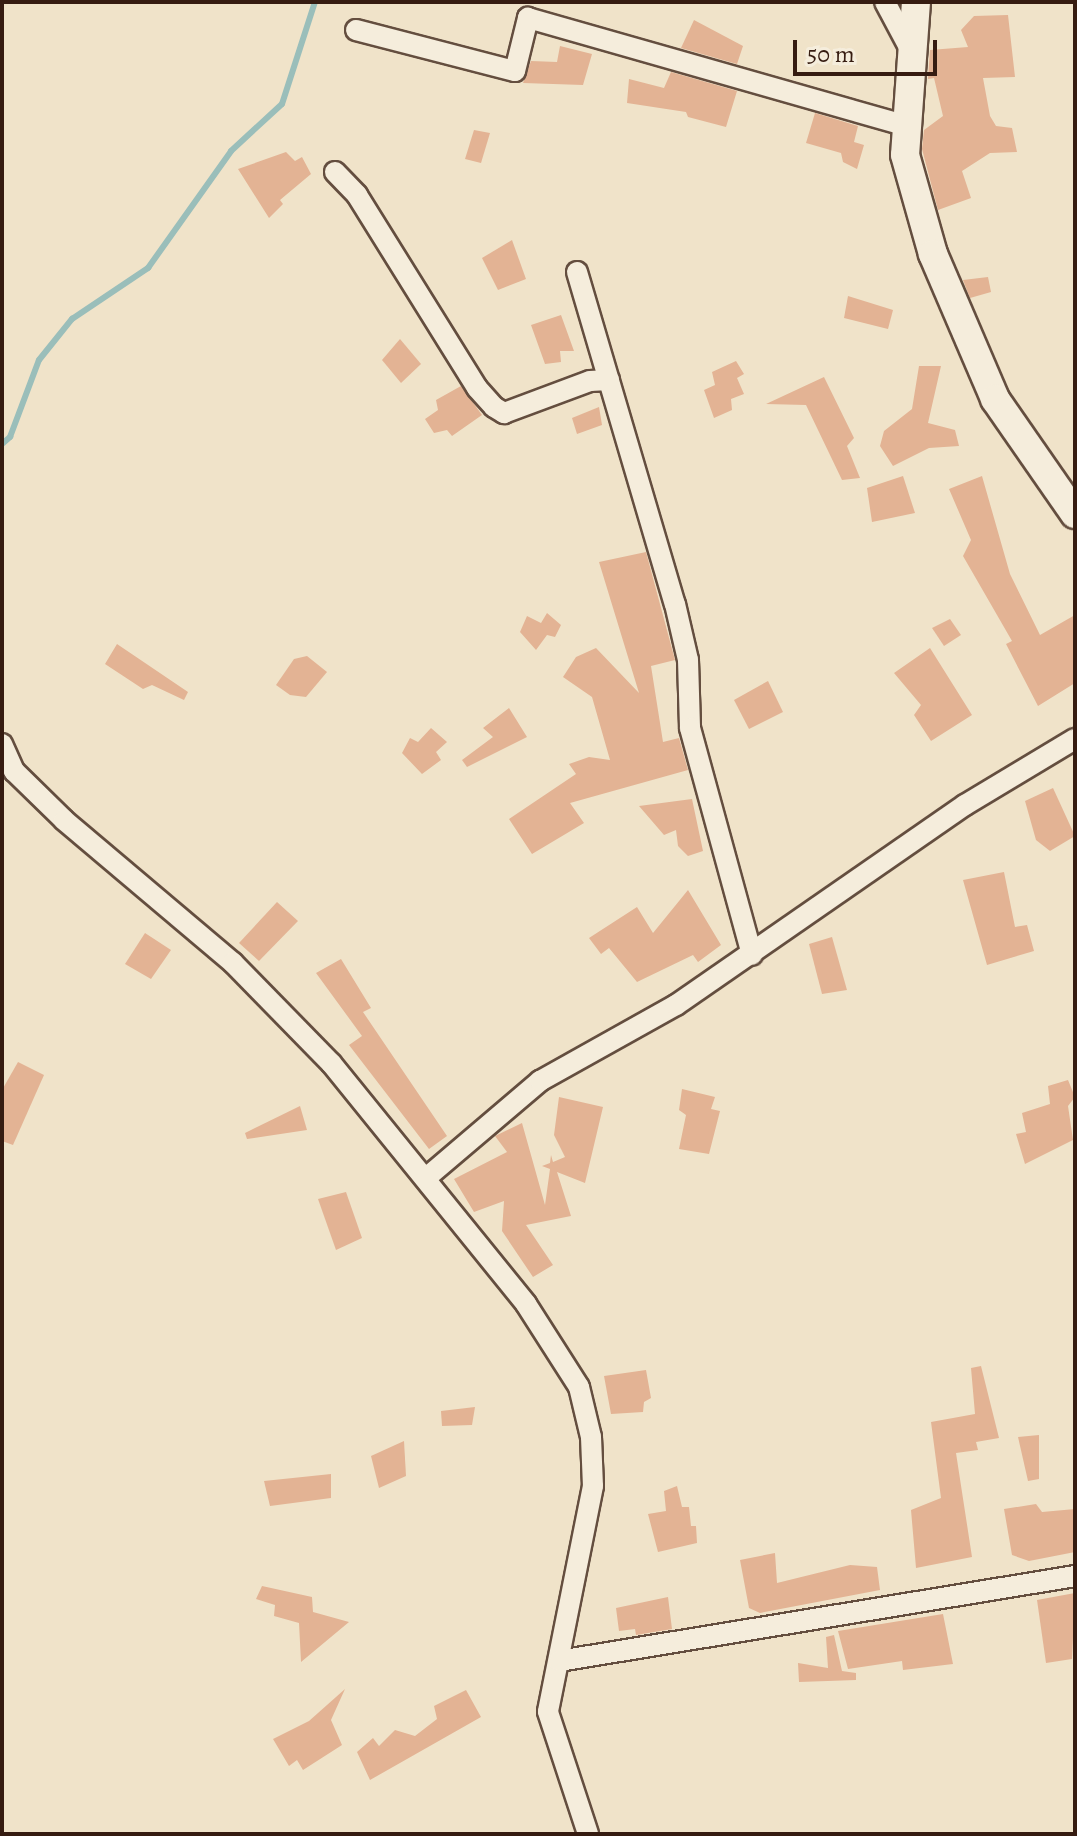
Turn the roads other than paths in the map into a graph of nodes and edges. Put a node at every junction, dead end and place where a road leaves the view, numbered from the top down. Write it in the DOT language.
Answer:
graph roads {
  1 [pos="885,2"];
  2 [pos="916,2"];
  3 [pos="356,30"];
  4 [pos="910,49"];
  5 [pos="906,126"];
  6 [pos="335,172"];
  7 [pos="577,272"];
  8 [pos="609,380"];
  9 [pos="1075,514"];
  10 [pos="1075,739"];
  11 [pos="2,744"];
  12 [pos="752,955"];
  13 [pos="426,1178"];
  14 [pos="1075,1576"];
  15 [pos="559,1661"];
  16 [pos="588,1834"];
  1 -- 4 [label="street"];
  2 -- 4 [label="main road"];
  3 -- 5 [label="street"];
  4 -- 5 [label="main road"];
  5 -- 9 [label="main road"];
  6 -- 8 [label="street"];
  7 -- 8 [label="street"];
  8 -- 12 [label="street"];
  10 -- 12 [label="street"];
  11 -- 13 [label="street"];
  12 -- 13 [label="street"];
  13 -- 15 [label="street"];
  14 -- 15 [label="street"];
  15 -- 16 [label="street"];
}
